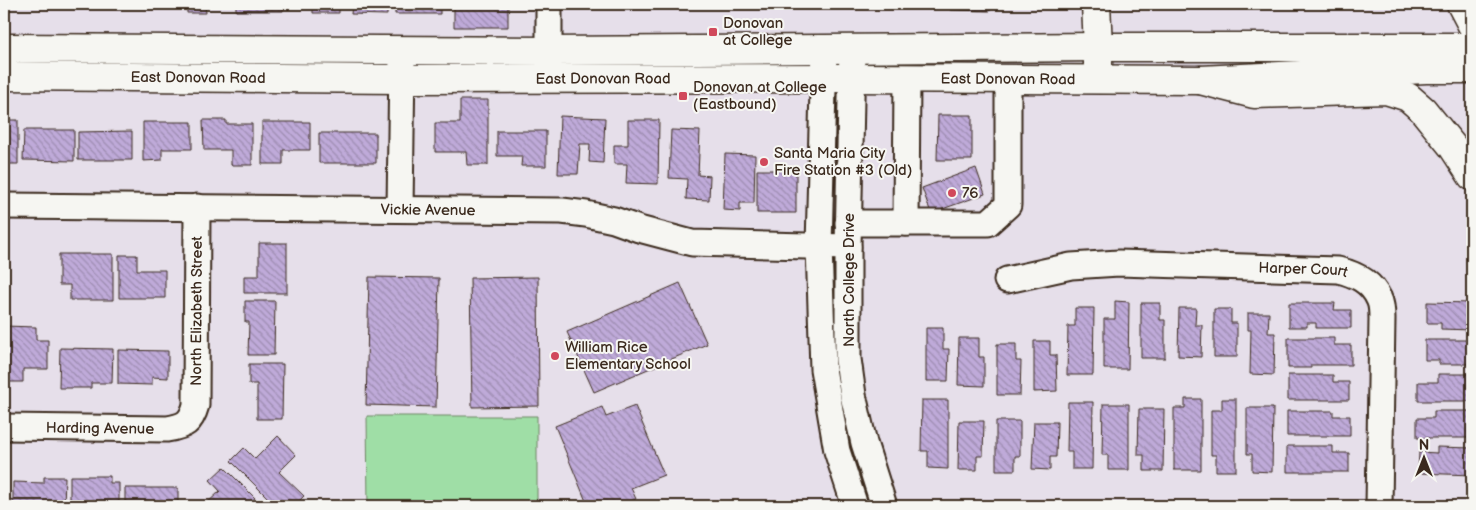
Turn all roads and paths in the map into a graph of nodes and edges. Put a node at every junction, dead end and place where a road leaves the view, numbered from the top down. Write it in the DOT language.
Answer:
graph roads {
  1 [pos="549,4"];
  2 [pos="1096,4"];
  3 [pos="1461,4"];
  4 [pos="1472,25"];
  5 [pos="1098,47"];
  6 [pos="1472,47"];
  7 [pos="4,48"];
  8 [pos="824,49"];
  9 [pos="852,49"];
  10 [pos="402,51"];
  11 [pos="549,51"];
  12 [pos="1421,58"];
  13 [pos="1472,70"];
  14 [pos="4,76"];
  15 [pos="549,78"];
  16 [pos="823,78"];
  17 [pos="851,78"];
  18 [pos="908,78"];
  19 [pos="402,79"];
  20 [pos="1008,79"];
  21 [pos="1098,79"];
  22 [pos="1200,80"];
  23 [pos="1472,176"];
  24 [pos="4,206"];
  25 [pos="198,207"];
  26 [pos="400,210"];
  27 [pos="906,223"];
  28 [pos="848,235"];
  29 [pos="819,246"];
  30 [pos="1008,280"];
  31 [pos="193,416"];
  32 [pos="4,427"];
  33 [pos="855,506"];
  34 [pos="884,506"];
  35 [pos="1379,506"];
  1 -- 11 [label="street"];
  2 -- 5 [label="main road"];
  3 -- 4 [label="main road"];
  5 -- 9 [label="main road, East Donovan Road"];
  5 -- 12 [label="main road, East Donovan Road"];
  5 -- 21 [label="main road"];
  6 -- 12 [label="main road, East Donovan Road"];
  7 -- 10 [label="main road, East Donovan Road"];
  8 -- 9 [label="main road, East Donovan Road"];
  8 -- 11 [label="main road, East Donovan Road"];
  8 -- 16 [label="street, North College Drive"];
  9 -- 17 [label="street, North College Drive"];
  10 -- 11 [label="main road, East Donovan Road"];
  10 -- 19 [label="street"];
  11 -- 15 [label="street"];
  12 -- 13 [label="main road, East Donovan Road"];
  12 -- 22 [label="main road, East Donovan Road"];
  14 -- 19 [label="main road, East Donovan Road"];
  15 -- 16 [label="main road, East Donovan Road"];
  15 -- 19 [label="main road, East Donovan Road"];
  16 -- 17 [label="main road, East Donovan Road"];
  16 -- 29 [label="street, North College Drive"];
  17 -- 18 [label="main road, East Donovan Road"];
  17 -- 28 [label="street, North College Drive"];
  18 -- 20 [label="main road, East Donovan Road"];
  18 -- 27 [label="street"];
  19 -- 26 [label="street"];
  20 -- 21 [label="main road, East Donovan Road"];
  20 -- 27 [label="street, Vickie Avenue"];
  21 -- 22 [label="main road, East Donovan Road"];
  22 -- 23 [label="main road"];
  24 -- 25 [label="street, Vickie Avenue"];
  25 -- 26 [label="street, Vickie Avenue"];
  25 -- 31 [label="street, North Elizabeth Street"];
  26 -- 29 [label="street, Vickie Avenue"];
  27 -- 28 [label="street, Vickie Avenue"];
  28 -- 29 [label="street, Vickie Avenue"];
  28 -- 34 [label="street, North College Drive"];
  29 -- 33 [label="street, North College Drive"];
  30 -- 35 [label="street, Harper Court"];
  31 -- 32 [label="street, Harding Avenue"];
}
